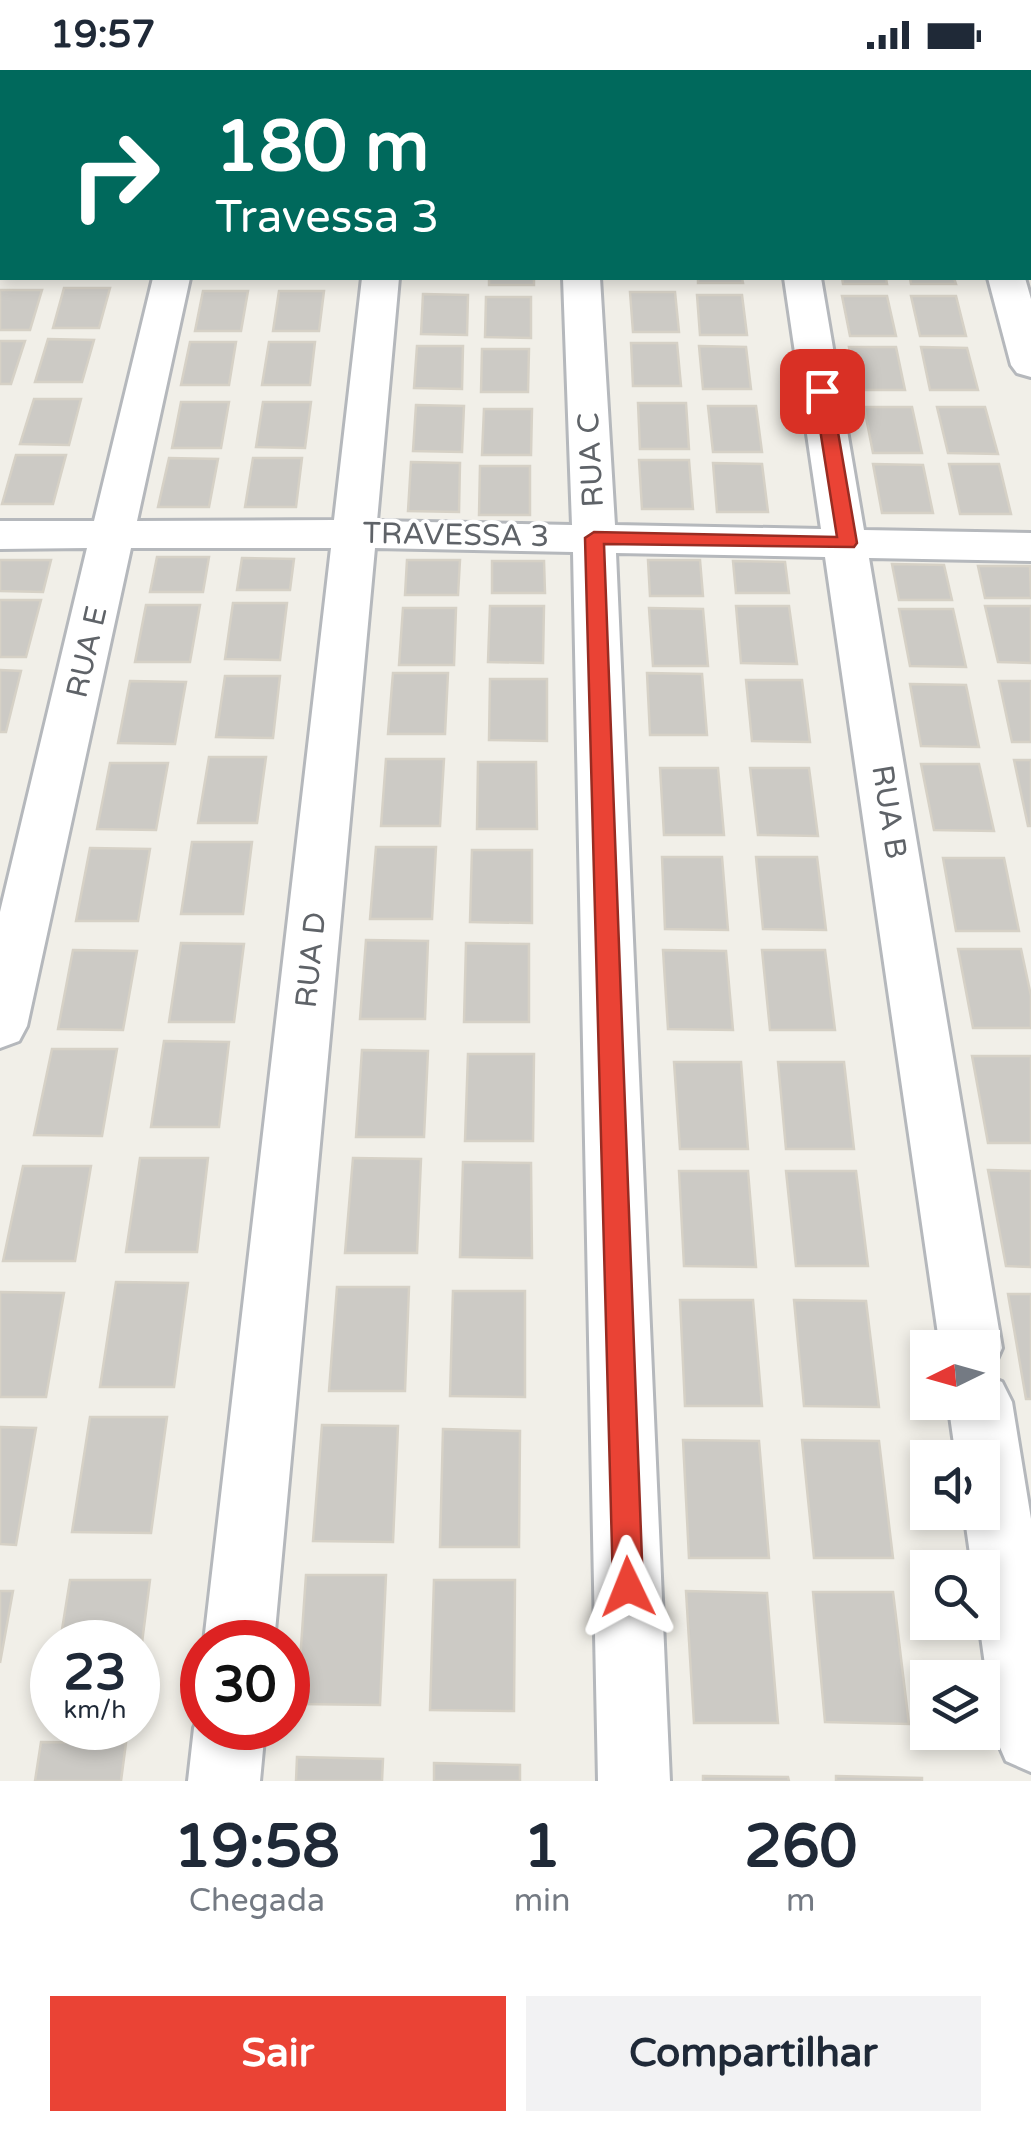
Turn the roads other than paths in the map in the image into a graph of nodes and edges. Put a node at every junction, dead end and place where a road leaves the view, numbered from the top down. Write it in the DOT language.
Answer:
graph roads {
  1 [pos="171,280"];
  2 [pos="381,280"];
  3 [pos="582,280"];
  4 [pos="804,280"];
  5 [pos="1007,280"];
  6 [pos="1031,365"];
  7 [pos="115,534"];
  8 [pos="356,534"];
  9 [pos="0,535"];
  10 [pos="594,538"];
  11 [pos="848,543"];
  12 [pos="1031,547"];
  13 [pos="0,1026"];
  14 [pos="968,1330"];
  15 [pos="983,1420"];
  16 [pos="241,1620"];
  17 [pos="1031,1736"];
  18 [pos="228,1750"];
  19 [pos="224,1781"];
  20 [pos="634,1781"];
  1 -- 7 [label="street, RUA E"];
  2 -- 8 [label="street, RUA D"];
  3 -- 10 [label="street, RUA C"];
  4 -- 11 [label="street, RUA B"];
  5 -- 6 [label="street"];
  7 -- 8 [label="street, TRAVESSA 3"];
  7 -- 9 [label="street, TRAVESSA 3"];
  7 -- 13 [label="street, RUA E"];
  8 -- 10 [label="street, TRAVESSA 3"];
  8 -- 16 [label="street, RUA D"];
  10 -- 11 [label="street, TRAVESSA 3"];
  10 -- 20 [label="street, RUA C"];
  11 -- 12 [label="street, TRAVESSA 3"];
  11 -- 14 [label="street, RUA B"];
  15 -- 17 [label="street"];
  18 -- 19 [label="street"];
}
